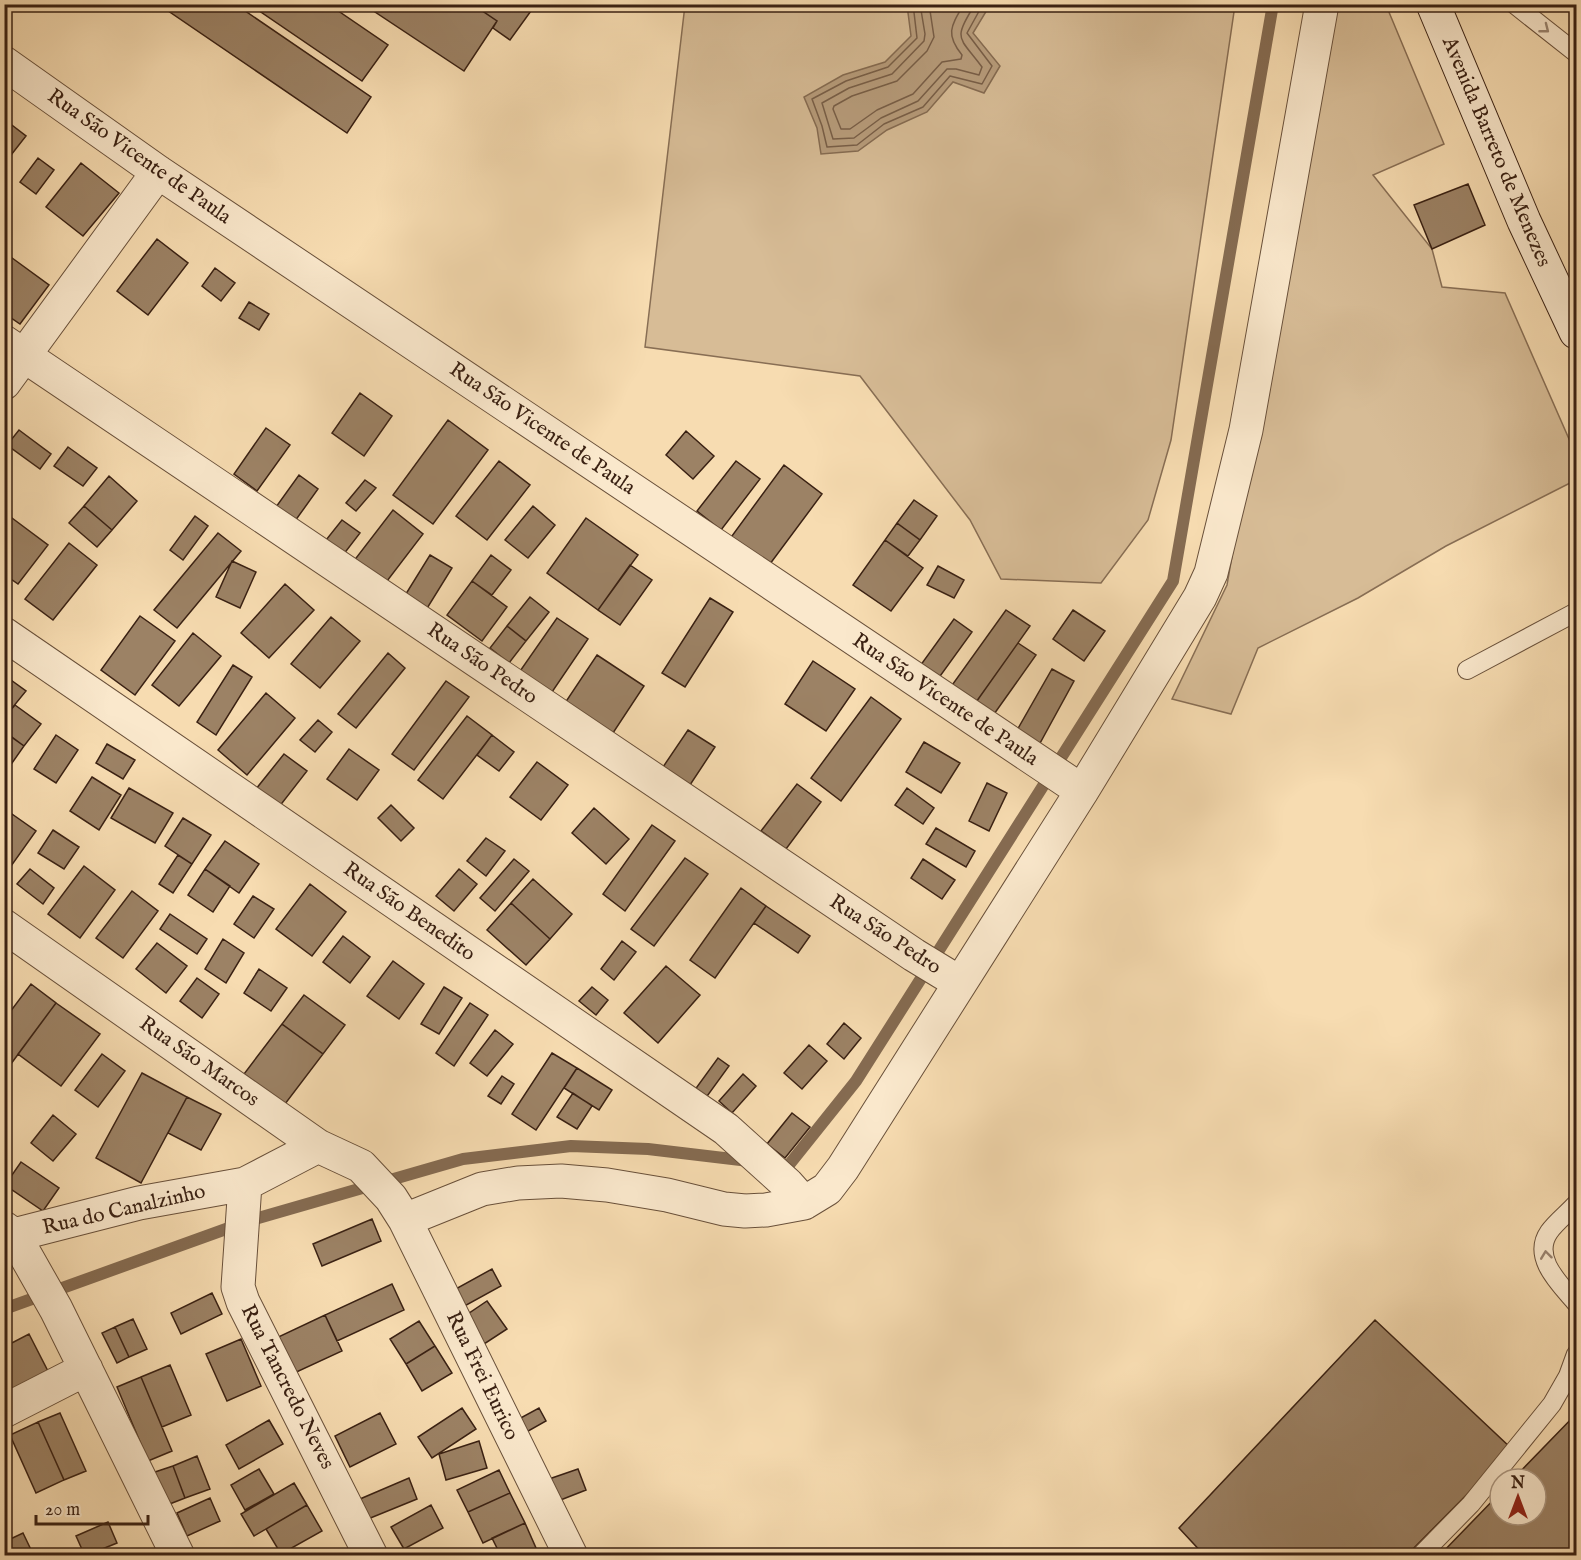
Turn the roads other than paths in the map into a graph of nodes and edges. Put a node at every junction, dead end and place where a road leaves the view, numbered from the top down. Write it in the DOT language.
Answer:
graph roads {
  1 [pos="1322,4"];
  2 [pos="1433,4"];
  3 [pos="1514,4"];
  4 [pos="1576,53"];
  5 [pos="4,63"];
  6 [pos="158,172"];
  7 [pos="1576,332"];
  8 [pos="14,349"];
  9 [pos="4,383"];
  10 [pos="1576,612"];
  11 [pos="4,633"];
  12 [pos="1467,670"];
  13 [pos="1075,786"];
  14 [pos="4,926"];
  15 [pos="951,978"];
  16 [pos="318,1146"];
  17 [pos="244,1192"];
  18 [pos="795,1194"];
  19 [pos="1576,1204"];
  20 [pos="398,1209"];
  21 [pos="8,1235"];
  22 [pos="1576,1303"];
  23 [pos="1576,1354"];
  24 [pos="86,1369"];
  25 [pos="4,1411"];
  26 [pos="177,1556"];
  27 [pos="371,1556"];
  28 [pos="571,1556"];
  29 [pos="1420,1556"];
  1 -- 13 [label="street"];
  2 -- 7 [label="street, Avenida Barreto de Menezes"];
  3 -- 4 [label="lane, one-way"];
  5 -- 6 [label="street, Rua São Vicente de Paula"];
  6 -- 8 [label="street"];
  6 -- 13 [label="street, Rua São Vicente de Paula"];
  8 -- 9 [label="street"];
  8 -- 15 [label="street, Rua São Pedro"];
  10 -- 12 [label="lane"];
  11 -- 18 [label="street, Rua São Benedito"];
  13 -- 15 [label="street"];
  14 -- 16 [label="street, Rua São Marcos"];
  15 -- 18 [label="street"];
  16 -- 17 [label="street"];
  16 -- 20 [label="street, Rua São Marcos"];
  17 -- 21 [label="street, Rua do Canalzinho"];
  17 -- 27 [label="street, Rua Tancredo Neves"];
  18 -- 20 [label="street"];
  22 -- 19 [label="lane, one-way"];
  20 -- 28 [label="street, Rua Frei Eurico"];
  21 -- 24 [label="street"];
  23 -- 29 [label="lane"];
  24 -- 25 [label="street"];
  24 -- 26 [label="street"];
}
